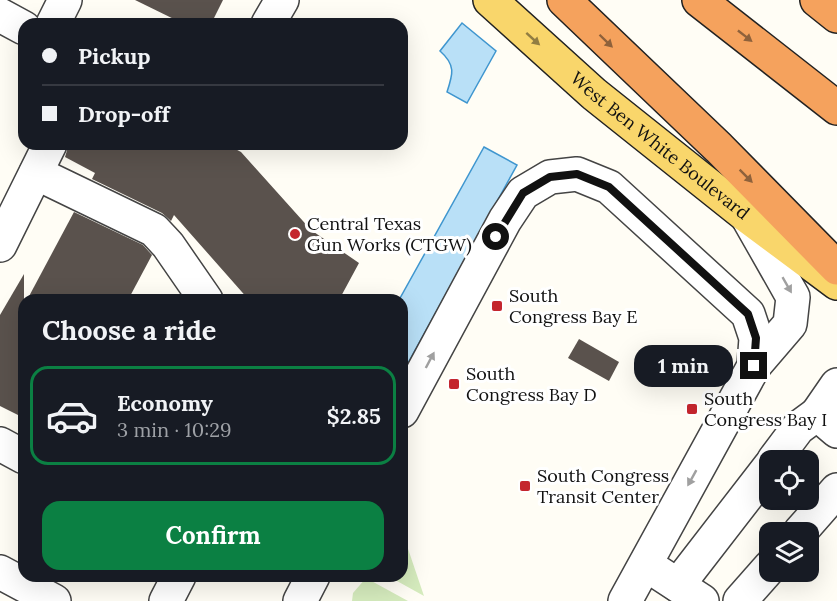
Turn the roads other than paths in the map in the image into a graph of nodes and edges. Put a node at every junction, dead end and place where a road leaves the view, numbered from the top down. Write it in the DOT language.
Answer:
graph roads {
  1 [pos="65,0"];
  2 [pos="282,0"];
  3 [pos="490,0"];
  4 [pos="564,0"];
  5 [pos="699,0"];
  6 [pos="817,0"];
  7 [pos="0,15"];
  8 [pos="837,16"];
  9 [pos="56,18"];
  10 [pos="272,18"];
  11 [pos="18,25"];
  12 [pos="837,108"];
  13 [pos="47,150"];
  14 [pos="36,173"];
  15 [pos="747,216"];
  16 [pos="0,245"];
  17 [pos="837,268"];
  18 [pos="837,283"];
  19 [pos="202,294"];
  20 [pos="754,366"];
  21 [pos="837,385"];
  22 [pos="408,400"];
  23 [pos="827,423"];
  24 [pos="0,444"];
  25 [pos="782,450"];
  26 [pos="18,454"];
  27 [pos="759,483"];
  28 [pos="837,489"];
  29 [pos="809,522"];
  30 [pos="645,564"];
  31 [pos="0,572"];
  32 [pos="759,579"];
  33 [pos="18,582"];
  34 [pos="19,582"];
  35 [pos="176,582"];
  36 [pos="310,582"];
  37 [pos="690,593"];
  38 [pos="54,601"];
  39 [pos="166,601"];
  40 [pos="300,601"];
  41 [pos="625,601"];
  42 [pos="740,601"];
  1 -- 9 [label="street"];
  2 -- 10 [label="street"];
  3 -- 15 [label="main road, West Ben White Boulevard, one-way"];
  4 -- 17 [label="highway, one-way"];
  5 -- 12 [label="highway, one-way"];
  6 -- 8 [label="highway"];
  7 -- 11 [label="street"];
  13 -- 14 [label="street"];
  14 -- 16 [label="street"];
  14 -- 19 [label="street"];
  15 -- 18 [label="main road, West Ben White Boulevard"];
  15 -- 20 [label="street, one-way"];
  22 -- 20 [label="street, one-way"];
  20 -- 30 [label="street, one-way"];
  21 -- 23 [label="street"];
  23 -- 25 [label="street"];
  24 -- 26 [label="street"];
  27 -- 37 [label="street"];
  28 -- 29 [label="street"];
  30 -- 37 [label="street"];
  30 -- 41 [label="street"];
  31 -- 33 [label="street"];
  32 -- 42 [label="street"];
  34 -- 38 [label="street"];
  35 -- 39 [label="street"];
  36 -- 40 [label="street"];
}
